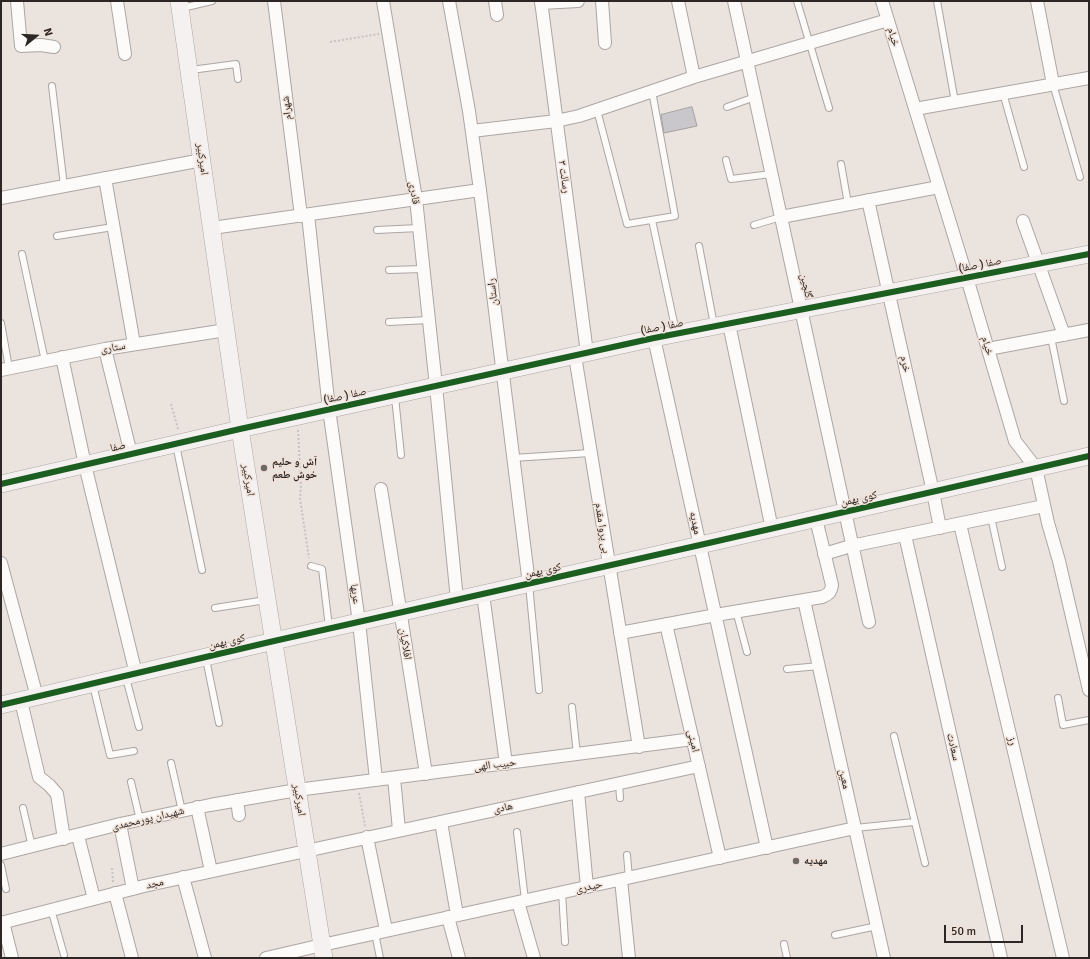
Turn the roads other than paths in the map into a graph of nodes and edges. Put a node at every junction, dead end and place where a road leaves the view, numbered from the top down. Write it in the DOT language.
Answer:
graph roads {
  1 [pos="17,1"];
  2 [pos="117,1"];
  3 [pos="212,1"];
  4 [pos="274,1"];
  5 [pos="383,1"];
  6 [pos="449,1"];
  7 [pos="495,1"];
  8 [pos="578,1"];
  9 [pos="602,1"];
  10 [pos="678,1"];
  11 [pos="734,1"];
  12 [pos="797,1"];
  13 [pos="882,1"];
  14 [pos="937,1"];
  15 [pos="1037,1"];
  16 [pos="541,2"];
  17 [pos="180,5"];
  18 [pos="497,15"];
  19 [pos="888,20"];
  20 [pos="605,43"];
  21 [pos="810,43"];
  22 [pos="54,47"];
  23 [pos="125,54"];
  24 [pos="747,61"];
  25 [pos="189,71"];
  26 [pos="694,77"];
  27 [pos="1089,78"];
  28 [pos="238,79"];
  29 [pos="1053,84"];
  30 [pos="52,86"];
  31 [pos="652,91"];
  32 [pos="1003,93"];
  33 [pos="754,97"];
  34 [pos="955,102"];
  35 [pos="727,106"];
  36 [pos="828,108"];
  37 [pos="915,109"];
  38 [pos="597,110"];
  39 [pos="556,121"];
  40 [pos="472,131"];
  41 [pos="202,160"];
  42 [pos="726,160"];
  43 [pos="841,164"];
  44 [pos="1024,168"];
  45 [pos="771,174"];
  46 [pos="1080,177"];
  47 [pos="105,178"];
  48 [pos="64,186"];
  49 [pos="939,187"];
  50 [pos="480,190"];
  51 [pos="1,198"];
  52 [pos="416,199"];
  53 [pos="868,200"];
  54 [pos="848,204"];
  55 [pos="304,215"];
  56 [pos="781,217"];
  57 [pos="652,220"];
  58 [pos="1023,221"];
  59 [pos="754,225"];
  60 [pos="113,227"];
  61 [pos="212,228"];
  62 [pos="419,228"];
  63 [pos="377,230"];
  64 [pos="57,236"];
  65 [pos="699,246"];
  66 [pos="22,254"];
  67 [pos="1089,254"];
  68 [pos="1039,264"];
  69 [pos="423,269"];
  70 [pos="389,270"];
  71 [pos="967,278"];
  72 [pos="889,293"];
  73 [pos="801,310"];
  74 [pos="429,320"];
  75 [pos="389,322"];
  76 [pos="1,324"];
  77 [pos="722,325"];
  78 [pos="226,330"];
  79 [pos="1089,331"];
  80 [pos="676,334"];
  81 [pos="1064,335"];
  82 [pos="1051,337"];
  83 [pos="654,338"];
  84 [pos="134,344"];
  85 [pos="105,349"];
  86 [pos="988,349"];
  87 [pos="581,354"];
  88 [pos="62,357"];
  89 [pos="45,361"];
  90 [pos="5,369"];
  91 [pos="502,372"];
  92 [pos="436,386"];
  93 [pos="394,395"];
  94 [pos="1064,401"];
  95 [pos="329,409"];
  96 [pos="240,429"];
  97 [pos="179,443"];
  98 [pos="590,453"];
  99 [pos="131,454"];
  100 [pos="400,455"];
  101 [pos="1089,456"];
  102 [pos="513,458"];
  103 [pos="85,465"];
  104 [pos="1036,468"];
  105 [pos="1,484"];
  106 [pos="381,489"];
  107 [pos="933,492"];
  108 [pos="1044,506"];
  109 [pos="844,512"];
  110 [pos="991,517"];
  111 [pos="816,519"];
  112 [pos="960,524"];
  113 [pos="940,528"];
  114 [pos="772,529"];
  115 [pos="905,535"];
  116 [pos="700,545"];
  117 [pos="851,546"];
  118 [pos="824,554"];
  119 [pos="1,563"];
  120 [pos="311,566"];
  121 [pos="608,566"];
  122 [pos="1002,567"];
  123 [pos="202,570"];
  124 [pos="529,584"];
  125 [pos="483,594"];
  126 [pos="267,600"];
  127 [pos="457,600"];
  128 [pos="804,600"];
  129 [pos="215,608"];
  130 [pos="736,611"];
  131 [pos="400,613"];
  132 [pos="716,615"];
  133 [pos="358,622"];
  134 [pos="869,622"];
  135 [pos="666,624"];
  136 [pos="329,629"];
  137 [pos="620,633"];
  138 [pos="274,641"];
  139 [pos="747,652"];
  140 [pos="206,657"];
  141 [pos="819,666"];
  142 [pos="787,669"];
  143 [pos="131,675"];
  144 [pos="93,684"];
  145 [pos="539,690"];
  146 [pos="1089,690"];
  147 [pos="1058,698"];
  148 [pos="29,699"];
  149 [pos="1,705"];
  150 [pos="572,707"];
  151 [pos="1089,720"];
  152 [pos="219,723"];
  153 [pos="139,727"];
  154 [pos="894,736"];
  155 [pos="693,739"];
  156 [pos="639,747"];
  157 [pos="134,752"];
  158 [pos="577,755"];
  159 [pos="170,763"];
  160 [pos="506,764"];
  161 [pos="699,766"];
  162 [pos="426,774"];
  163 [pos="394,778"];
  164 [pos="376,780"];
  165 [pos="131,782"];
  166 [pos="619,783"];
  167 [pos="297,790"];
  168 [pos="578,792"];
  169 [pos="620,798"];
  170 [pos="238,800"];
  171 [pos="23,808"];
  172 [pos="197,808"];
  173 [pos="182,811"];
  174 [pos="239,815"];
  175 [pos="140,820"];
  176 [pos="441,822"];
  177 [pos="914,822"];
  178 [pos="120,824"];
  179 [pos="855,828"];
  180 [pos="399,830"];
  181 [pos="517,832"];
  182 [pos="78,836"];
  183 [pos="367,837"];
  184 [pos="64,839"];
  185 [pos="32,847"];
  186 [pos="767,848"];
  187 [pos="307,850"];
  188 [pos="1,854"];
  189 [pos="627,855"];
  190 [pos="720,858"];
  191 [pos="925,863"];
  192 [pos="1,865"];
  193 [pos="211,871"];
  194 [pos="183,877"];
  195 [pos="625,879"];
  196 [pos="587,887"];
  197 [pos="6,889"];
  198 [pos="133,889"];
  199 [pos="562,892"];
  200 [pos="115,893"];
  201 [pos="94,899"];
  202 [pos="521,901"];
  203 [pos="51,909"];
  204 [pos="453,916"];
  205 [pos="2,922"];
  206 [pos="877,926"];
  207 [pos="381,932"];
  208 [pos="835,935"];
  209 [pos="565,942"];
  210 [pos="784,944"];
  211 [pos="323,951"];
  212 [pos="64,955"];
  213 [pos="12,958"];
  214 [pos="132,958"];
  215 [pos="205,958"];
  216 [pos="266,958"];
  217 [pos="380,958"];
  218 [pos="458,958"];
  219 [pos="534,958"];
  220 [pos="629,958"];
  221 [pos="787,958"];
  222 [pos="884,958"];
  223 [pos="1001,958"];
  224 [pos="1063,958"];
  1 -- 22 [label="street"];
  2 -- 23 [label="street"];
  3 -- 17 [label="lane"];
  4 -- 55 [label="street, شهرام"];
  5 -- 52 [label="street, قادری"];
  6 -- 40 [label="street, راستان"];
  7 -- 18 [label="street"];
  8 -- 16 [label="street"];
  9 -- 20 [label="street"];
  10 -- 26 [label="street"];
  11 -- 24 [label="street, گلچین"];
  12 -- 21 [label="lane"];
  13 -- 19 [label="street, خیام"];
  14 -- 34 [label="lane"];
  15 -- 29 [label="street"];
  16 -- 39 [label="street, رسالت ۳"];
  17 -- 25 [label="street, امیرکبیر"];
  19 -- 21 [label="street"];
  19 -- 37 [label="street, خیام"];
  21 -- 24 [label="street"];
  21 -- 36 [label="lane"];
  24 -- 26 [label="street"];
  24 -- 33 [label="street, گلچین"];
  25 -- 28 [label="lane"];
  25 -- 41 [label="street, امیرکبیر"];
  26 -- 31 [label="street"];
  27 -- 29 [label="street"];
  29 -- 32 [label="street"];
  29 -- 46 [label="lane"];
  30 -- 48 [label="lane"];
  31 -- 38 [label="street"];
  31 -- 57 [label="lane"];
  32 -- 34 [label="street"];
  32 -- 44 [label="lane"];
  33 -- 35 [label="lane"];
  33 -- 45 [label="street, گلچین"];
  34 -- 37 [label="street"];
  37 -- 49 [label="street, خیام"];
  38 -- 39 [label="street"];
  38 -- 57 [label="lane"];
  39 -- 40 [label="street"];
  39 -- 87 [label="street, رسالت ۳"];
  40 -- 50 [label="street, راستان"];
  41 -- 47 [label="street"];
  41 -- 61 [label="street, امیرکبیر"];
  42 -- 45 [label="lane"];
  43 -- 54 [label="lane"];
  45 -- 56 [label="street, گلچین"];
  47 -- 48 [label="street"];
  47 -- 60 [label="street"];
  48 -- 51 [label="street"];
  49 -- 53 [label="street"];
  49 -- 71 [label="street, خیام"];
  50 -- 52 [label="street"];
  50 -- 91 [label="street, راستان"];
  52 -- 55 [label="street"];
  52 -- 62 [label="street, قادری"];
  53 -- 54 [label="street"];
  53 -- 72 [label="street, خرم"];
  54 -- 56 [label="street"];
  55 -- 61 [label="street"];
  55 -- 95 [label="street, شهرام"];
  56 -- 59 [label="lane"];
  56 -- 73 [label="street, گلچین"];
  57 -- 80 [label="lane"];
  58 -- 68 [label="street"];
  60 -- 64 [label="lane"];
  60 -- 84 [label="street"];
  61 -- 78 [label="street, امیرکبیر"];
  62 -- 63 [label="lane"];
  62 -- 69 [label="street, قادری"];
  65 -- 77 [label="lane"];
  66 -- 89 [label="lane"];
  67 -- 68 [label="street, صفا ( صفا)"];
  68 -- 71 [label="street, صفا ( صفا)"];
  68 -- 81 [label="street"];
  69 -- 70 [label="lane"];
  69 -- 74 [label="street, قادری"];
  71 -- 72 [label="street, صفا ( صفا)"];
  71 -- 86 [label="street, خیام"];
  72 -- 73 [label="street, صفا ( صفا)"];
  72 -- 107 [label="street, خرم"];
  73 -- 77 [label="street, صفا ( صفا)"];
  73 -- 109 [label="street, گلچین"];
  74 -- 75 [label="lane"];
  74 -- 92 [label="street, قادری"];
  76 -- 90 [label="lane"];
  77 -- 80 [label="street, صفا ( صفا)"];
  77 -- 114 [label="street"];
  78 -- 84 [label="street, ستاری"];
  78 -- 96 [label="street, امیرکبیر"];
  79 -- 81 [label="street"];
  80 -- 83 [label="street, صفا ( صفا)"];
  81 -- 82 [label="street"];
  82 -- 86 [label="street"];
  82 -- 94 [label="lane"];
  83 -- 87 [label="street, صفا ( صفا)"];
  83 -- 116 [label="street, مهدیه"];
  84 -- 85 [label="street, ستاری"];
  85 -- 88 [label="street, ستاری"];
  85 -- 99 [label="street"];
  86 -- 104 [label="street, خیام"];
  87 -- 91 [label="street, صفا ( صفا)"];
  87 -- 98 [label="street, بی پروا مقدم"];
  88 -- 89 [label="street, ستاری"];
  88 -- 103 [label="street"];
  89 -- 90 [label="street, ستاری"];
  91 -- 92 [label="street, صفا ( صفا)"];
  91 -- 102 [label="street, راستان"];
  92 -- 93 [label="street, صفا ( صفا)"];
  92 -- 127 [label="street, قادری"];
  93 -- 95 [label="street, صفا ( صفا)"];
  93 -- 100 [label="lane"];
  95 -- 96 [label="street, صفا ( صفا)"];
  95 -- 133 [label="street, عربها"];
  96 -- 97 [label="street, صفا"];
  96 -- 126 [label="street, امیرکبیر"];
  97 -- 99 [label="street, صفا"];
  97 -- 123 [label="lane"];
  98 -- 102 [label="lane"];
  98 -- 121 [label="street, بی پروا مقدم"];
  99 -- 103 [label="street, صفا"];
  101 -- 104 [label="street, کوی بهمن"];
  102 -- 124 [label="street, راستان"];
  103 -- 105 [label="street, صفا"];
  103 -- 143 [label="street"];
  104 -- 107 [label="street, کوی بهمن"];
  104 -- 108 [label="street, خیام"];
  106 -- 131 [label="street, افلاکیان"];
  107 -- 109 [label="street, کوی بهمن"];
  107 -- 113 [label="street, خرم"];
  108 -- 110 [label="street"];
  108 -- 146 [label="street, خیام"];
  109 -- 111 [label="street, کوی بهمن"];
  109 -- 117 [label="street, گلچین"];
  110 -- 112 [label="street"];
  110 -- 122 [label="lane"];
  111 -- 114 [label="street, کوی بهمن"];
  111 -- 118 [label="street"];
  112 -- 113 [label="street"];
  112 -- 224 [label="street, رز"];
  113 -- 115 [label="street"];
  114 -- 116 [label="street, کوی بهمن"];
  115 -- 117 [label="street"];
  115 -- 223 [label="street, سعادت"];
  116 -- 121 [label="street, کوی بهمن"];
  116 -- 132 [label="street, مهدیه"];
  117 -- 118 [label="street"];
  117 -- 134 [label="street, گلچین"];
  118 -- 128 [label="street"];
  119 -- 148 [label="street"];
  120 -- 136 [label="lane"];
  121 -- 124 [label="street, کوی بهمن"];
  121 -- 137 [label="street, بی پروا مقدم"];
  124 -- 125 [label="street, کوی بهمن"];
  124 -- 145 [label="lane"];
  125 -- 127 [label="street, کوی بهمن"];
  125 -- 160 [label="street"];
  126 -- 129 [label="lane"];
  126 -- 138 [label="street, امیرکبیر"];
  127 -- 131 [label="street, کوی بهمن"];
  128 -- 130 [label="street"];
  128 -- 141 [label="street, معین"];
  130 -- 132 [label="street"];
  130 -- 139 [label="lane"];
  131 -- 133 [label="street, کوی بهمن"];
  131 -- 162 [label="street, افلاکیان"];
  132 -- 135 [label="street"];
  132 -- 186 [label="street, مهدیه"];
  133 -- 136 [label="street, کوی بهمن"];
  133 -- 164 [label="street, عربها"];
  135 -- 137 [label="street"];
  135 -- 155 [label="street, امینی"];
  136 -- 138 [label="street, کوی بهمن"];
  137 -- 156 [label="street, بی پروا مقدم"];
  138 -- 140 [label="street, کوی بهمن"];
  138 -- 167 [label="street, امیرکبیر"];
  140 -- 143 [label="street, کوی بهمن"];
  140 -- 152 [label="lane"];
  141 -- 142 [label="lane"];
  141 -- 179 [label="street, معین"];
  143 -- 144 [label="street, کوی بهمن"];
  143 -- 153 [label="lane"];
  144 -- 148 [label="street, کوی بهمن"];
  144 -- 157 [label="lane"];
  147 -- 151 [label="lane"];
  148 -- 149 [label="street, کوی بهمن"];
  148 -- 184 [label="street"];
  150 -- 158 [label="lane"];
  154 -- 177 [label="lane"];
  155 -- 156 [label="street, حبیب الهی"];
  155 -- 161 [label="street, امینی"];
  156 -- 158 [label="street, حبیب الهی"];
  158 -- 160 [label="street, حبیب الهی"];
  159 -- 173 [label="lane"];
  160 -- 162 [label="street, حبیب الهی"];
  161 -- 166 [label="street, هادی"];
  161 -- 190 [label="street, امینی"];
  162 -- 163 [label="street, حبیب الهی"];
  163 -- 164 [label="street, حبیب الهی"];
  163 -- 180 [label="street"];
  164 -- 167 [label="street, حبیب الهی"];
  165 -- 175 [label="lane"];
  166 -- 168 [label="street, هادی"];
  166 -- 169 [label="lane"];
  167 -- 170 [label="street, شهیدان پورمحمدی"];
  167 -- 187 [label="street, امیرکبیر"];
  168 -- 176 [label="street, هادی"];
  168 -- 196 [label="street"];
  170 -- 172 [label="street, شهیدان پورمحمدی"];
  170 -- 174 [label="street"];
  171 -- 185 [label="lane"];
  172 -- 173 [label="street, شهیدان پورمحمدی"];
  172 -- 193 [label="street"];
  173 -- 175 [label="street, شهیدان پورمحمدی"];
  175 -- 178 [label="street, شهیدان پورمحمدی"];
  176 -- 180 [label="street, هادی"];
  176 -- 204 [label="street"];
  177 -- 179 [label="lane"];
  177 -- 191 [label="lane"];
  178 -- 182 [label="street, شهیدان پورمحمدی"];
  178 -- 198 [label="street"];
  179 -- 186 [label="street, حیدری"];
  179 -- 206 [label="street, معین"];
  180 -- 183 [label="street, هادی"];
  181 -- 202 [label="lane"];
  182 -- 184 [label="street, شهیدان پورمحمدی"];
  182 -- 201 [label="street"];
  183 -- 187 [label="street, هادی"];
  183 -- 207 [label="street"];
  184 -- 185 [label="street, شهیدان پورمحمدی"];
  185 -- 188 [label="street, شهیدان پورمحمدی"];
  186 -- 190 [label="street, حیدری"];
  187 -- 193 [label="street, مجد"];
  187 -- 211 [label="street, امیرکبیر"];
  189 -- 195 [label="lane"];
  190 -- 195 [label="street, حیدری"];
  192 -- 197 [label="lane"];
  193 -- 194 [label="street, مجد"];
  194 -- 198 [label="street, مجد"];
  194 -- 215 [label="street"];
  195 -- 196 [label="street, حیدری"];
  195 -- 220 [label="street"];
  196 -- 199 [label="street, حیدری"];
  198 -- 200 [label="street, مجد"];
  199 -- 202 [label="street, حیدری"];
  199 -- 209 [label="lane"];
  200 -- 201 [label="street, مجد"];
  200 -- 214 [label="street"];
  201 -- 203 [label="street, مجد"];
  202 -- 204 [label="street, حیدری"];
  202 -- 219 [label="street"];
  203 -- 205 [label="street, مجد"];
  203 -- 212 [label="lane"];
  204 -- 207 [label="street, حیدری"];
  204 -- 218 [label="street"];
  205 -- 213 [label="street, مجد"];
  206 -- 208 [label="lane"];
  206 -- 222 [label="street, معین"];
  207 -- 211 [label="street, حیدری"];
  207 -- 217 [label="lane"];
  210 -- 221 [label="lane"];
  211 -- 216 [label="street, حیدری"];
}
